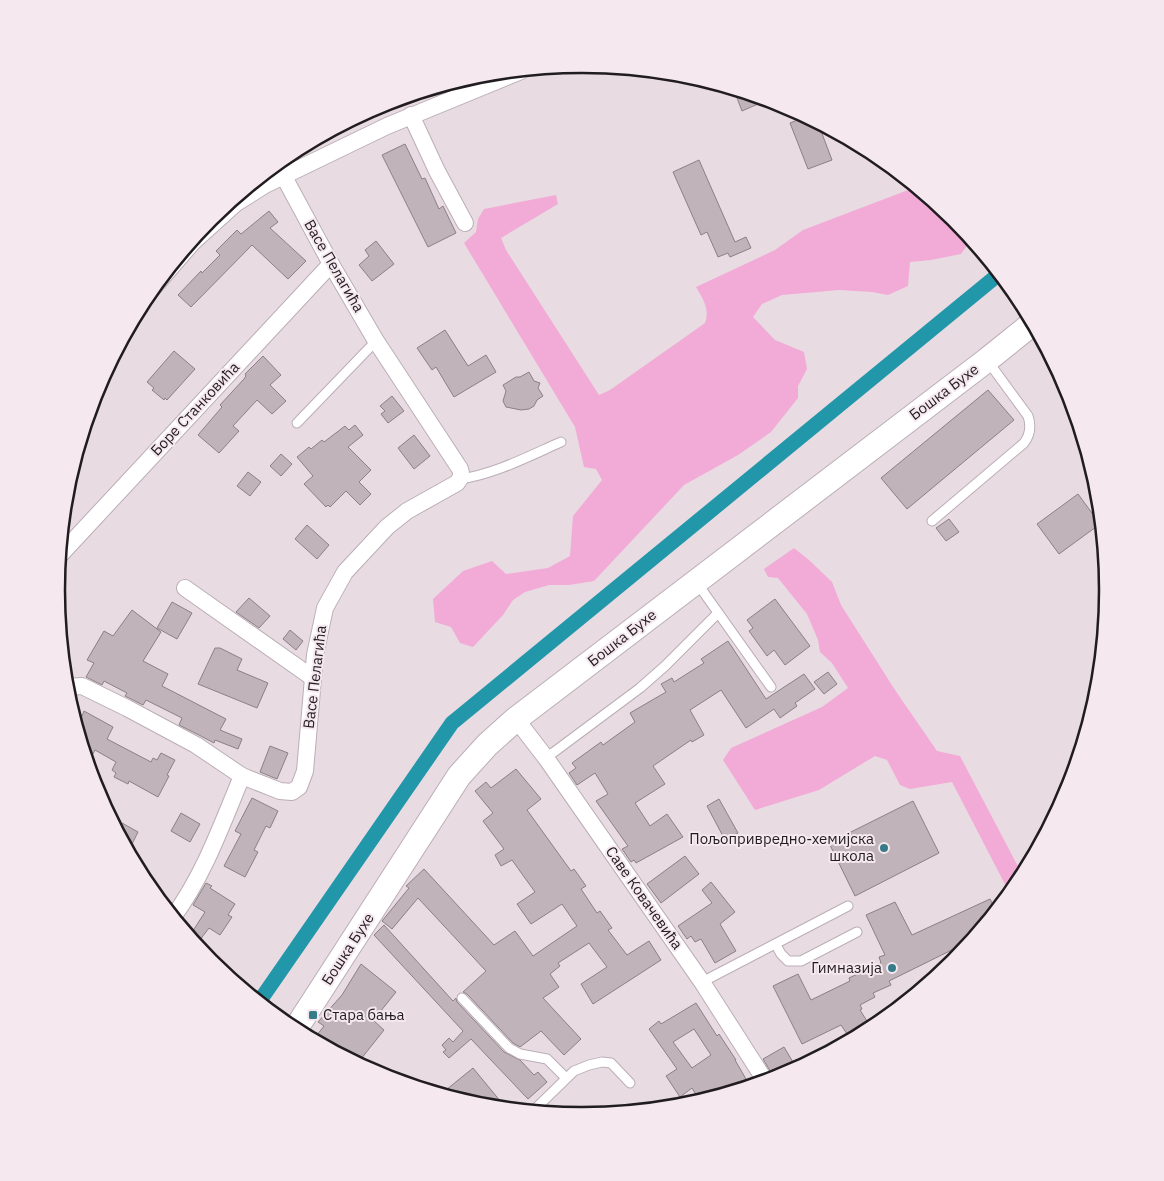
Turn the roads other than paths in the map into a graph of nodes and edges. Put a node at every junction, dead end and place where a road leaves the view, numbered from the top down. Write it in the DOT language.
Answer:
graph roads {
  1 [pos="497,81"];
  2 [pos="411,115"];
  3 [pos="283,175"];
  4 [pos="254,191"];
  5 [pos="465,223"];
  6 [pos="331,264"];
  7 [pos="1027,328"];
  8 [pos="376,341"];
  9 [pos="987,360"];
  10 [pos="298,423"];
  11 [pos="561,442"];
  12 [pos="460,479"];
  13 [pos="932,521"];
  14 [pos="67,548"];
  15 [pos="696,581"];
  16 [pos="185,588"];
  17 [pos="718,613"];
  18 [pos="313,678"];
  19 [pos="74,686"];
  20 [pos="771,687"];
  21 [pos="516,719"];
  22 [pos="546,758"];
  23 [pos="242,776"];
  24 [pos="848,906"];
  25 [pos="177,911"];
  26 [pos="857,932"];
  27 [pos="776,945"];
  28 [pos="702,982"];
  29 [pos="462,998"];
  30 [pos="300,1023"];
  31 [pos="761,1075"];
  32 [pos="566,1078"];
  33 [pos="630,1083"];
  34 [pos="538,1105"];
  1 -- 2 [label="street"];
  2 -- 3 [label="street"];
  2 -- 5 [label="street"];
  3 -- 4 [label="street"];
  3 -- 6 [label="street, Васе Пелагића"];
  6 -- 8 [label="street, Васе Пелагића"];
  6 -- 14 [label="street, Боре Станковића"];
  7 -- 9 [label="main road, Бошка Бухе"];
  8 -- 10 [label="lane"];
  8 -- 12 [label="street, Васе Пелагића"];
  9 -- 13 [label="lane"];
  9 -- 15 [label="main road, Бошка Бухе"];
  11 -- 12 [label="lane"];
  12 -- 18 [label="street, Васе Пелагића"];
  15 -- 17 [label="lane"];
  15 -- 21 [label="main road, Бошка Бухе"];
  16 -- 18 [label="street"];
  17 -- 20 [label="lane"];
  17 -- 22 [label="lane"];
  18 -- 23 [label="street, Васе Пелагића"];
  19 -- 23 [label="street, Васе Пелагића"];
  21 -- 22 [label="street, Саве Ковачевића"];
  21 -- 30 [label="main road, Бошка Бухе"];
  22 -- 28 [label="street, Саве Ковачевића"];
  23 -- 25 [label="street"];
  24 -- 27 [label="lane"];
  26 -- 27 [label="lane"];
  27 -- 28 [label="lane"];
  28 -- 31 [label="street, Саве Ковачевића"];
  29 -- 32 [label="lane"];
  32 -- 33 [label="lane"];
  32 -- 34 [label="lane"];
}
